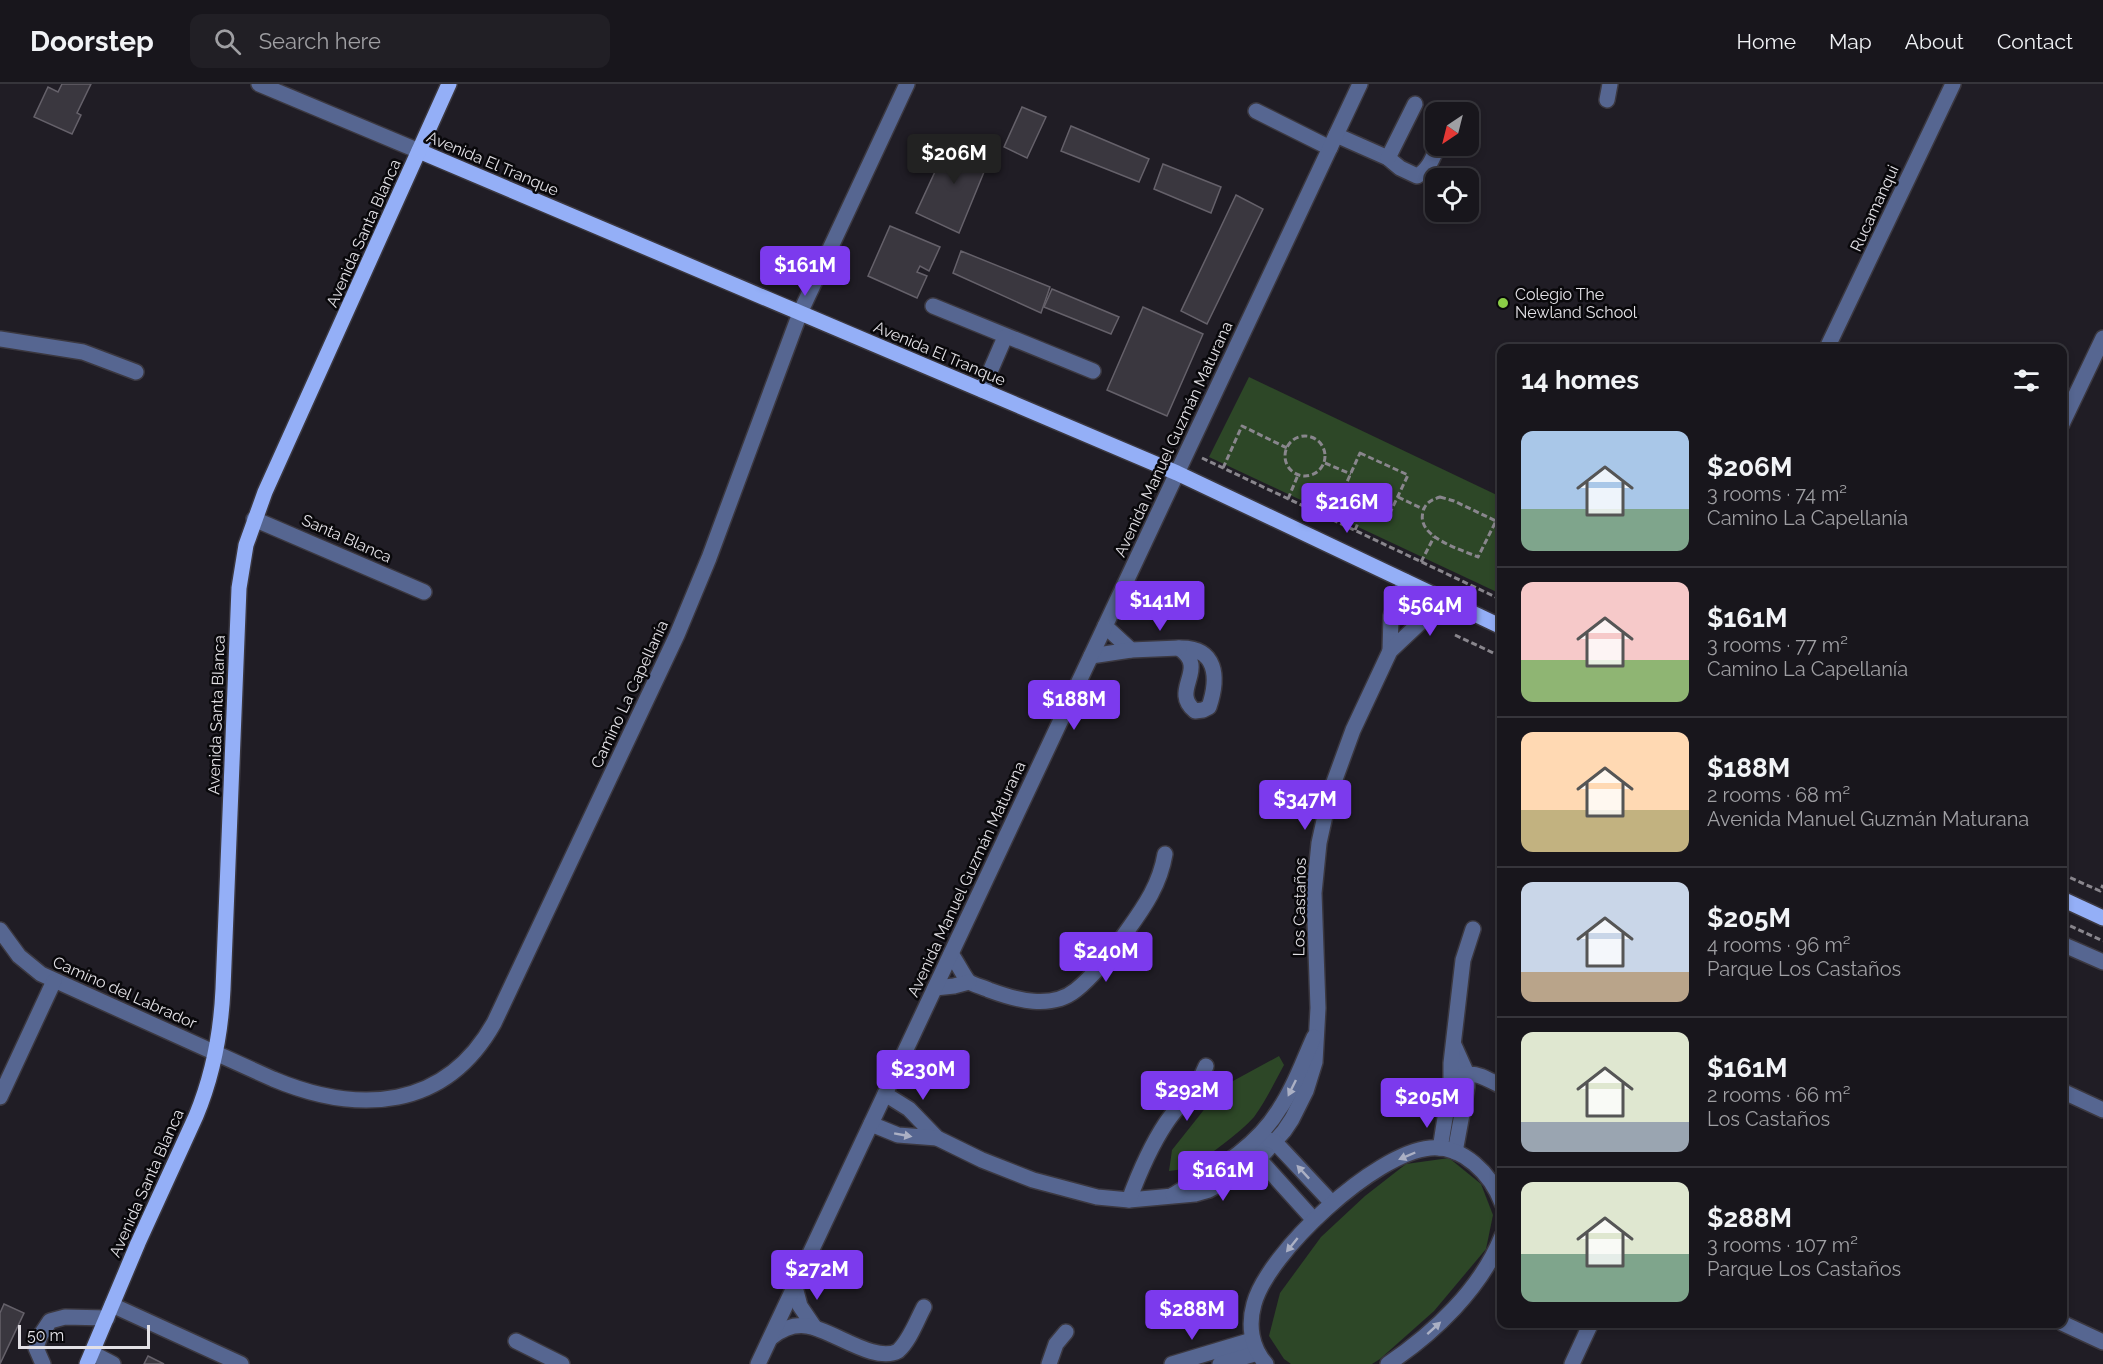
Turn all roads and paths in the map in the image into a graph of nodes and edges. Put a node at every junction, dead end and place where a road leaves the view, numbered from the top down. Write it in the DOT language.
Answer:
graph roads {
  1 [pos="259,84"];
  2 [pos="449,84"];
  3 [pos="907,84"];
  4 [pos="1360,84"];
  5 [pos="1610,84"];
  6 [pos="1953,84"];
  7 [pos="1606,100"];
  8 [pos="1415,104"];
  9 [pos="1256,111"];
  10 [pos="1333,142"];
  11 [pos="419,151"];
  12 [pos="1433,156"];
  13 [pos="1389,158"];
  14 [pos="933,306"];
  15 [pos="800,313"];
  16 [pos="1005,337"];
  17 [pos="2103,338"];
  18 [pos="0,339"];
  19 [pos="1829,344"];
  20 [pos="1093,371"];
  21 [pos="136,372"];
  22 [pos="982,390"];
  23 [pos="2067,414"];
  24 [pos="1287,448"];
  25 [pos="1187,451"];
  26 [pos="1324,463"];
  27 [pos="1223,468"];
  28 [pos="1177,473"];
  29 [pos="1351,474"];
  30 [pos="1298,475"];
  31 [pos="1398,497"];
  32 [pos="1288,499"];
  33 [pos="1366,504"];
  34 [pos="1423,509"];
  35 [pos="254,519"];
  36 [pos="1354,530"];
  37 [pos="1434,537"];
  38 [pos="1421,562"];
  39 [pos="1405,581"];
  40 [pos="424,592"];
  41 [pos="1436,596"];
  42 [pos="1497,598"];
  43 [pos="1497,625"];
  44 [pos="1105,626"];
  45 [pos="1455,635"];
  46 [pos="1179,648"];
  47 [pos="1131,650"];
  48 [pos="1390,651"];
  49 [pos="1497,655"];
  50 [pos="1091,656"];
  51 [pos="1165,854"];
  52 [pos="2067,876"];
  53 [pos="2103,885"];
  54 [pos="2067,900"];
  55 [pos="2103,918"];
  56 [pos="2067,924"];
  57 [pos="1473,929"];
  58 [pos="0,930"];
  59 [pos="2103,941"];
  60 [pos="2067,946"];
  61 [pos="951,954"];
  62 [pos="2103,962"];
  63 [pos="54,981"];
  64 [pos="969,982"];
  65 [pos="935,988"];
  66 [pos="1315,1034"];
  67 [pos="1454,1045"];
  68 [pos="216,1053"];
  69 [pos="1206,1066"];
  70 [pos="1467,1074"];
  71 [pos="1497,1084"];
  72 [pos="1497,1086"];
  73 [pos="1451,1090"];
  74 [pos="2067,1093"];
  75 [pos="885,1094"];
  76 [pos="0,1097"];
  77 [pos="1465,1099"];
  78 [pos="2103,1110"];
  79 [pos="871,1124"];
  80 [pos="1258,1137"];
  81 [pos="937,1138"];
  82 [pos="1275,1142"];
  83 [pos="1448,1150"];
  84 [pos="1259,1159"];
  85 [pos="1497,1193"];
  86 [pos="1170,1196"];
  87 [pos="1129,1200"];
  88 [pos="1332,1203"];
  89 [pos="1314,1220"];
  90 [pos="1497,1246"];
  91 [pos="795,1287"];
  92 [pos="924,1307"];
  93 [pos="109,1312"];
  94 [pos="2067,1325"];
  95 [pos="815,1328"];
  96 [pos="1589,1328"];
  97 [pos="1066,1332"];
  98 [pos="772,1336"];
  99 [pos="516,1341"];
  100 [pos="2103,1342"];
  101 [pos="1259,1352"];
  102 [pos="90,1358"];
  103 [pos="43,1364"];
  104 [pos="113,1364"];
  105 [pos="241,1364"];
  106 [pos="562,1364"];
  107 [pos="758,1364"];
  108 [pos="1048,1364"];
  109 [pos="1172,1364"];
  110 [pos="1221,1364"];
  111 [pos="1388,1364"];
  112 [pos="1572,1364"];
  1 -- 11 [label="street, Avenida El Tranque"];
  2 -- 11 [label="main road, Avenida Santa Blanca"];
  3 -- 15 [label="street, Camino La Capellanía"];
  4 -- 10 [label="street, Avenida Manuel Guzmán Maturana"];
  5 -- 7 [label="street"];
  6 -- 19 [label="street, Rucamanqui"];
  8 -- 13 [label="street"];
  9 -- 10 [label="street"];
  10 -- 13 [label="street"];
  10 -- 25 [label="street, Avenida Manuel Guzmán Maturana"];
  11 -- 15 [label="main road, Avenida El Tranque"];
  11 -- 35 [label="main road, Avenida Santa Blanca"];
  12 -- 13 [label="street"];
  14 -- 16 [label="street"];
  15 -- 22 [label="main road, Avenida El Tranque"];
  15 -- 68 [label="street, Camino La Capellanía"];
  16 -- 20 [label="street"];
  16 -- 22 [label="street"];
  17 -- 23 [label="street"];
  18 -- 21 [label="street"];
  22 -- 28 [label="main road, Avenida El Tranque"];
  24 -- 26 [label="path"];
  24 -- 27 [label="path"];
  24 -- 30 [label="path"];
  25 -- 27 [label="path"];
  25 -- 28 [label="street, Avenida Manuel Guzmán Maturana"];
  26 -- 29 [label="path"];
  26 -- 30 [label="path"];
  27 -- 32 [label="path"];
  28 -- 39 [label="main road, Avenida El Tranque"];
  28 -- 44 [label="street, Avenida Manuel Guzmán Maturana"];
  29 -- 31 [label="path"];
  29 -- 33 [label="path"];
  30 -- 32 [label="path"];
  31 -- 33 [label="path"];
  31 -- 34 [label="path"];
  32 -- 36 [label="path"];
  33 -- 36 [label="path"];
  34 -- 37 [label="path"];
  34 -- 37 [label="path"];
  35 -- 40 [label="street, Santa Blanca"];
  35 -- 68 [label="main road, Avenida Santa Blanca"];
  36 -- 38 [label="path"];
  37 -- 38 [label="path"];
  38 -- 42 [label="path"];
  39 -- 41 [label="main road, Avenida El Tranque"];
  39 -- 48 [label="street, Los Castaños"];
  41 -- 43 [label="main road, Avenida El Tranque"];
  41 -- 48 [label="street, Los Castaños"];
  44 -- 47 [label="street"];
  44 -- 50 [label="street, Avenida Manuel Guzmán Maturana"];
  45 -- 49 [label="path"];
  46 -- 47 [label="street"];
  47 -- 50 [label="street"];
  48 -- 66 [label="street, Los Castaños"];
  50 -- 61 [label="street, Avenida Manuel Guzmán Maturana"];
  51 -- 64 [label="street"];
  52 -- 53 [label="path"];
  54 -- 55 [label="main road"];
  56 -- 59 [label="path"];
  57 -- 67 [label="street"];
  58 -- 63 [label="street, Camino del Labrador"];
  60 -- 62 [label="street"];
  61 -- 64 [label="street"];
  61 -- 65 [label="street, Avenida Manuel Guzmán Maturana"];
  63 -- 68 [label="street, Camino del Labrador"];
  63 -- 76 [label="street"];
  64 -- 65 [label="street"];
  65 -- 75 [label="street, Avenida Manuel Guzmán Maturana"];
  66 -- 80 [label="street, Los Castaños, one-way"];
  66 -- 82 [label="street, Los Castaños"];
  67 -- 70 [label="street"];
  67 -- 73 [label="street"];
  68 -- 93 [label="main road, Avenida Santa Blanca"];
  69 -- 87 [label="street"];
  70 -- 71 [label="street"];
  70 -- 73 [label="street"];
  70 -- 77 [label="street"];
  72 -- 77 [label="street"];
  73 -- 83 [label="street"];
  74 -- 78 [label="street"];
  75 -- 79 [label="street, Avenida Manuel Guzmán Maturana"];
  75 -- 81 [label="street, Los Castaños"];
  77 -- 83 [label="street"];
  79 -- 81 [label="street, Los Castaños, one-way"];
  79 -- 91 [label="street, Avenida Manuel Guzmán Maturana"];
  80 -- 82 [label="street"];
  80 -- 84 [label="street"];
  80 -- 86 [label="street, Los Castaños"];
  81 -- 87 [label="street, Los Castaños"];
  82 -- 84 [label="street, Los Castaños"];
  88 -- 82 [label="street, one-way"];
  83 -- 85 [label="street"];
  83 -- 88 [label="street, one-way"];
  84 -- 86 [label="street, Los Castaños"];
  84 -- 89 [label="street"];
  86 -- 87 [label="street, Los Castaños"];
  88 -- 89 [label="street"];
  89 -- 101 [label="street, one-way"];
  111 -- 90 [label="street, one-way"];
  91 -- 95 [label="street"];
  91 -- 98 [label="street, Avenida Manuel Guzmán Maturana"];
  92 -- 95 [label="street"];
  93 -- 102 [label="main road, Avenida Santa Blanca"];
  93 -- 103 [label="street"];
  93 -- 105 [label="street"];
  94 -- 100 [label="street"];
  95 -- 98 [label="street"];
  96 -- 112 [label="street"];
  97 -- 108 [label="street"];
  98 -- 107 [label="street, Avenida Manuel Guzmán Maturana"];
  99 -- 106 [label="street"];
  101 -- 109 [label="street"];
  101 -- 110 [label="street"];
  102 -- 104 [label="street"];
}
